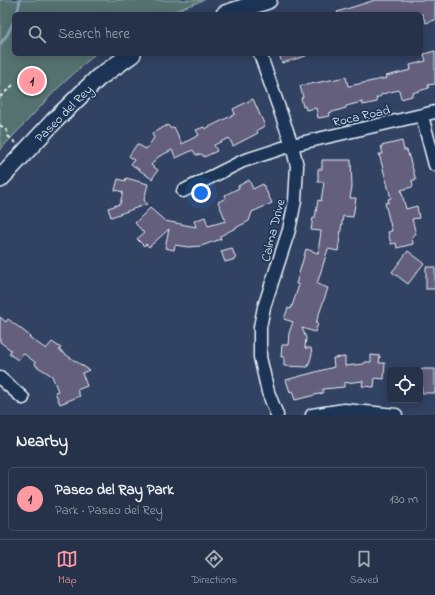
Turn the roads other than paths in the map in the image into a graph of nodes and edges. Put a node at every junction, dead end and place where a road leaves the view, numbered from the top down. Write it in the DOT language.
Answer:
graph roads {
  1 [pos="268,0"];
  2 [pos="243,7"];
  3 [pos="230,12"];
  4 [pos="129,56"];
  5 [pos="261,56"];
  6 [pos="435,112"];
  7 [pos="422,116"];
  8 [pos="292,145"];
  9 [pos="435,165"];
  10 [pos="0,178"];
  11 [pos="183,191"];
  12 [pos="0,378"];
  13 [pos="23,398"];
  14 [pos="277,415"];
  15 [pos="312,415"];
  16 [pos="396,415"];
  1 -- 2 [label="main road"];
  2 -- 3 [label="main road"];
  4 -- 10 [label="main road, Paseo del Rey"];
  5 -- 8 [label="street, Calma Drive"];
  6 -- 7 [label="street, Roca Road"];
  7 -- 8 [label="street, Roca Road"];
  7 -- 9 [label="street"];
  8 -- 11 [label="street, Roca Road"];
  8 -- 14 [label="street, Calma Drive"];
  12 -- 13 [label="street"];
  15 -- 16 [label="street"];
}
